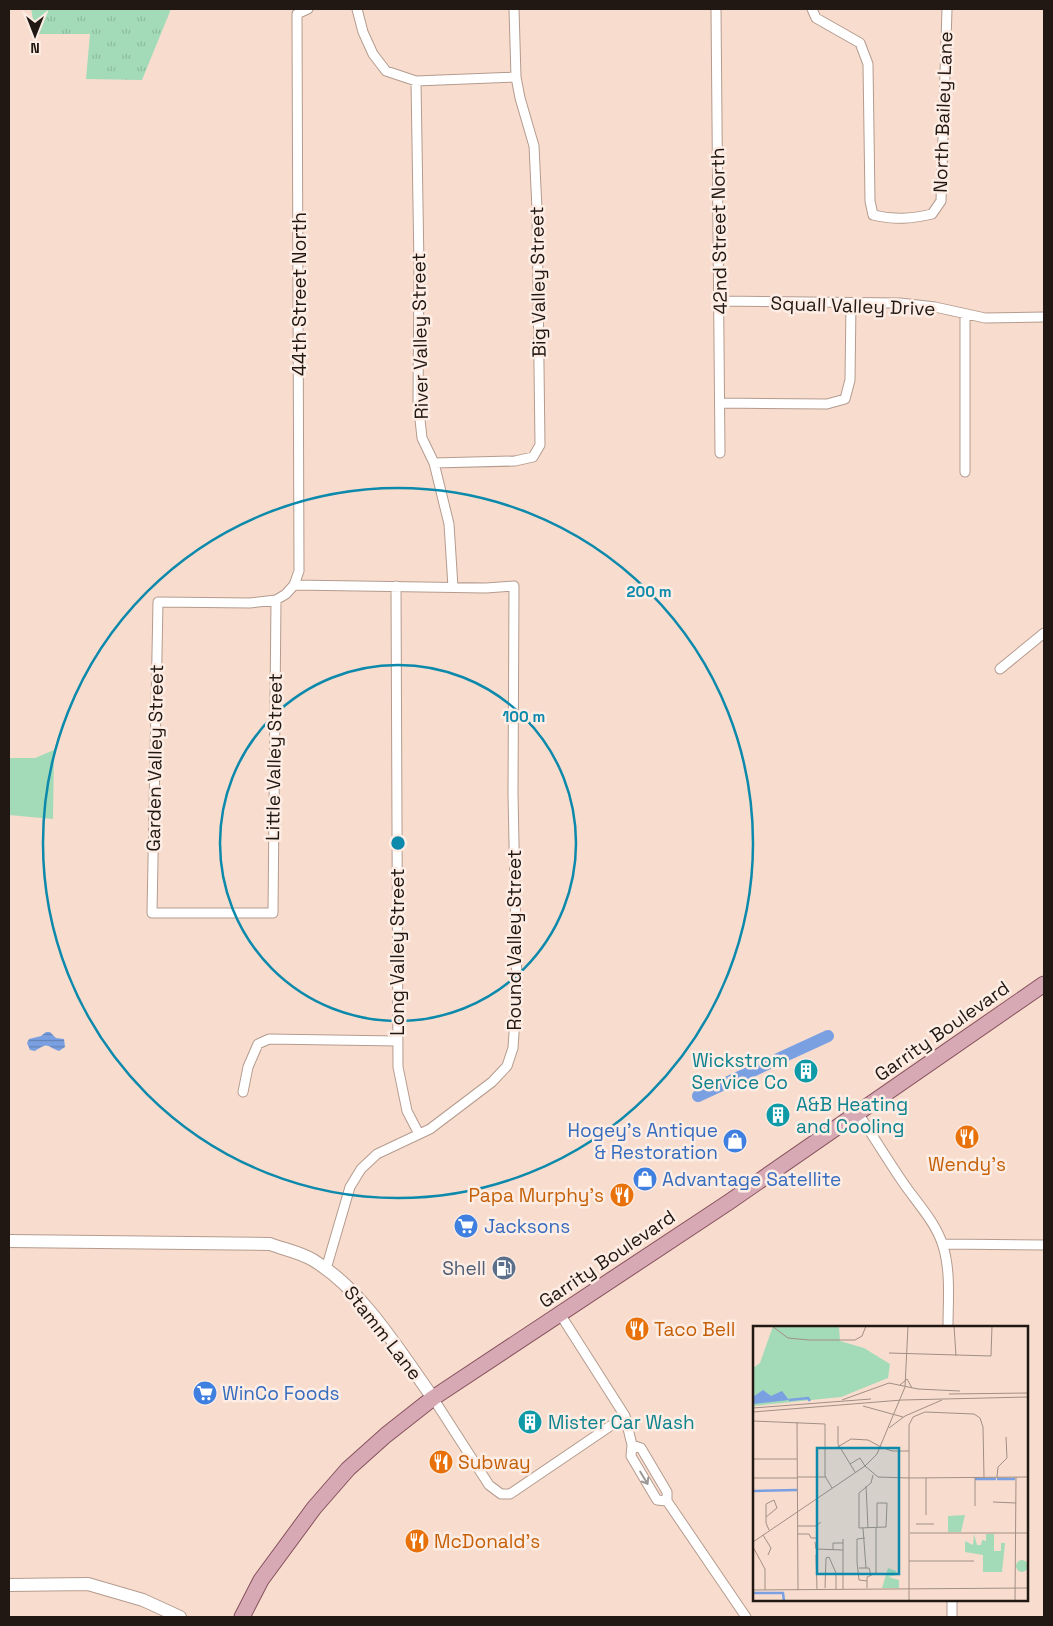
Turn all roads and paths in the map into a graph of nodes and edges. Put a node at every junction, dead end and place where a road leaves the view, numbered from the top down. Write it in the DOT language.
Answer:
graph roads {
  1 [pos="308,9"];
  2 [pos="357,9"];
  3 [pos="514,9"];
  4 [pos="716,9"];
  5 [pos="812,9"];
  6 [pos="947,9"];
  7 [pos="516,77"];
  8 [pos="416,81"];
  9 [pos="720,301"];
  10 [pos="851,303"];
  11 [pos="965,315"];
  12 [pos="1044,317"];
  13 [pos="720,403"];
  14 [pos="720,453"];
  15 [pos="434,463"];
  16 [pos="965,472"];
  17 [pos="294,585"];
  18 [pos="396,586"];
  19 [pos="453,588"];
  20 [pos="276,600"];
  21 [pos="1044,633"];
  22 [pos="1000,669"];
  23 [pos="152,913"];
  24 [pos="1044,984"];
  25 [pos="397,1041"];
  26 [pos="244,1092"];
  27 [pos="858,1113"];
  28 [pos="419,1134"];
  29 [pos="9,1241"];
  30 [pos="943,1244"];
  31 [pos="1044,1245"];
  32 [pos="326,1269"];
  33 [pos="560,1314"];
  34 [pos="948,1326"];
  35 [pos="433,1398"];
  36 [pos="625,1416"];
  37 [pos="9,1585"];
  38 [pos="952,1601"];
  39 [pos="180,1617"];
  40 [pos="242,1617"];
  41 [pos="746,1617"];
  42 [pos="952,1617"];
  1 -- 17 [label="street, 44th Street North"];
  2 -- 8 [label="street"];
  3 -- 7 [label="street, Big Valley Street"];
  4 -- 9 [label="street, 42nd Street North"];
  5 -- 6 [label="street, North Bailey Lane"];
  7 -- 8 [label="street"];
  7 -- 15 [label="street, Big Valley Street"];
  8 -- 15 [label="street, River Valley Street"];
  9 -- 10 [label="street, Squall Valley Drive"];
  9 -- 13 [label="street, 42nd Street North"];
  10 -- 11 [label="street, Squall Valley Drive"];
  10 -- 13 [label="street"];
  11 -- 12 [label="street, Squall Valley Drive"];
  11 -- 16 [label="street"];
  13 -- 14 [label="street, 42nd Street North"];
  15 -- 19 [label="street, River Valley Street"];
  17 -- 18 [label="street"];
  17 -- 20 [label="street"];
  18 -- 19 [label="street"];
  18 -- 25 [label="street, Long Valley Street"];
  19 -- 28 [label="street, Round Valley Street"];
  20 -- 23 [label="street, Garden Valley Street"];
  20 -- 23 [label="street, Little Valley Street"];
  21 -- 22 [label="street"];
  24 -- 27 [label="main road, Garrity Boulevard"];
  25 -- 26 [label="street"];
  25 -- 28 [label="street, Long Valley Street"];
  27 -- 30 [label="street"];
  27 -- 33 [label="main road, Garrity Boulevard"];
  28 -- 32 [label="street, Round Valley Street"];
  29 -- 32 [label="main road, Stamm Lane"];
  30 -- 31 [label="street"];
  30 -- 34 [label="street"];
  32 -- 35 [label="main road, Stamm Lane"];
  33 -- 35 [label="main road, Garrity Boulevard"];
  33 -- 36 [label="street"];
  35 -- 36 [label="street, Stamm Lane"];
  35 -- 40 [label="main road, Garrity Boulevard"];
  36 -- 41 [label="street"];
  37 -- 39 [label="main road"];
  38 -- 42 [label="street"];
}
